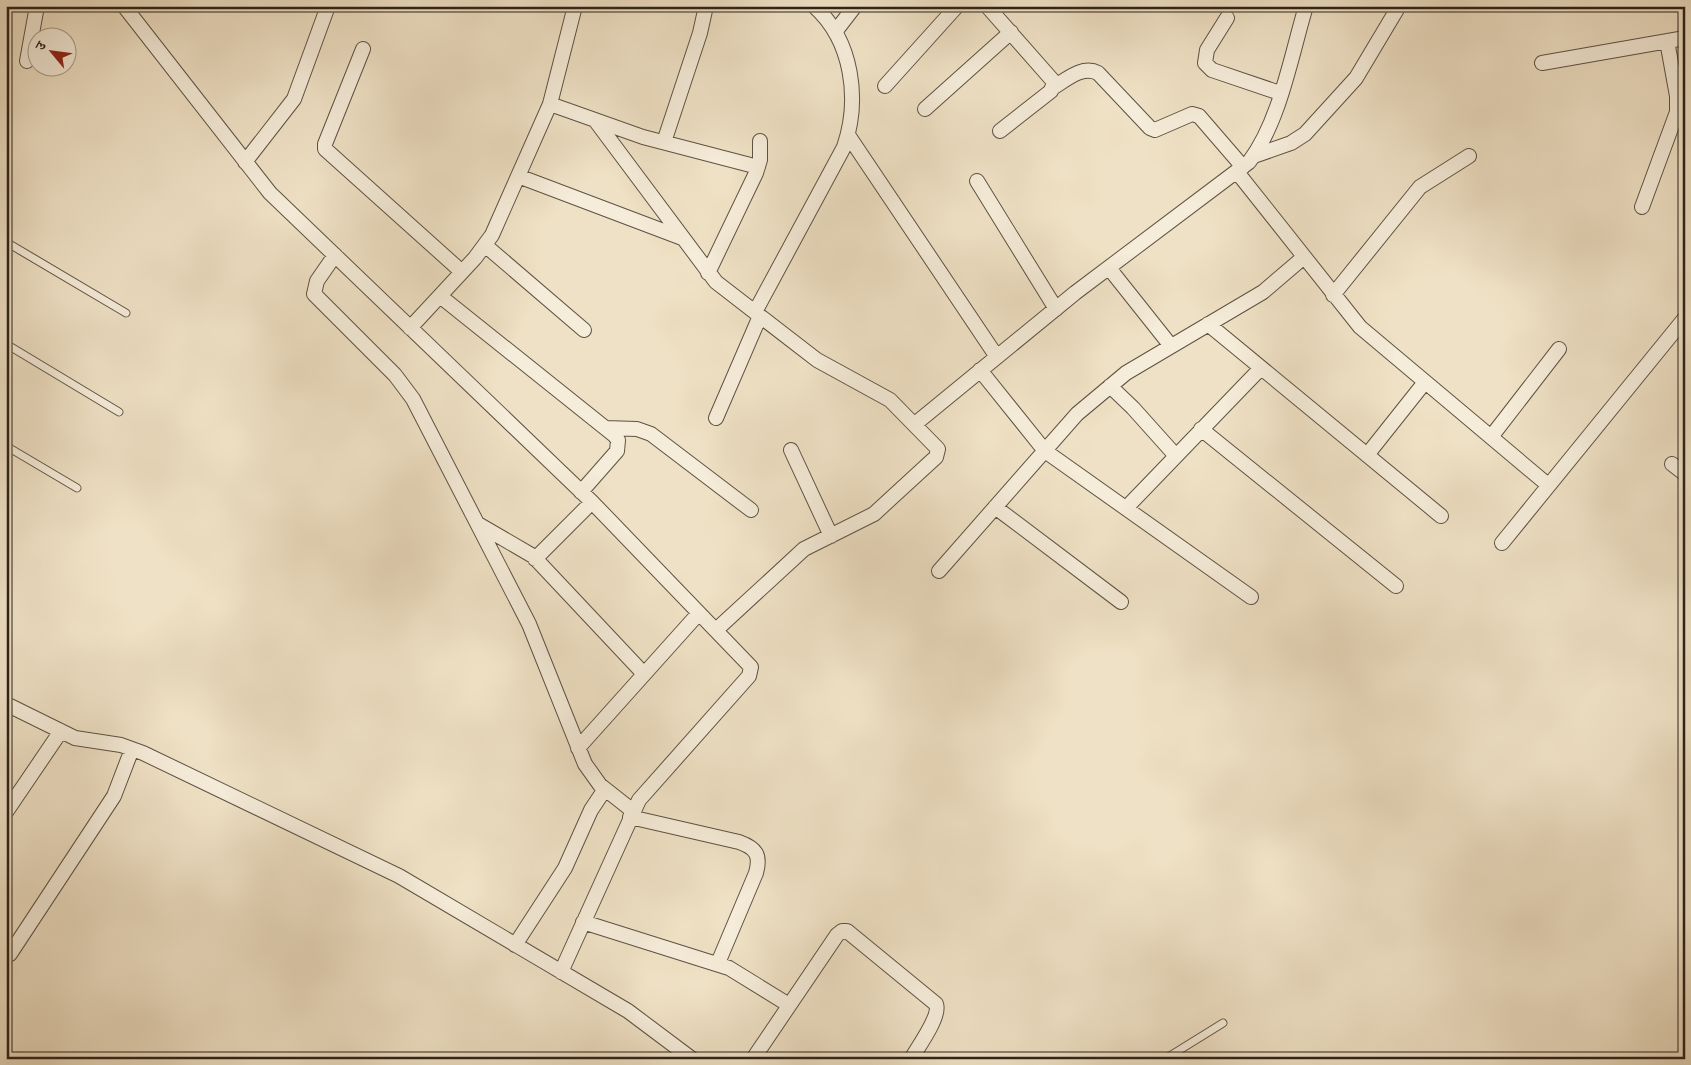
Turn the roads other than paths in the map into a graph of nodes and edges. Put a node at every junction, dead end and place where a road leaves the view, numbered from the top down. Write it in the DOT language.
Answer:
graph roads {
  1 [pos="37,6"];
  2 [pos="124,6"];
  3 [pos="328,6"];
  4 [pos="575,6"];
  5 [pos="706,6"];
  6 [pos="814,6"];
  7 [pos="856,6"];
  8 [pos="957,6"];
  9 [pos="988,6"];
  10 [pos="1306,6"];
  11 [pos="1399,6"];
  12 [pos="1227,18"];
  13 [pos="835,32"];
  14 [pos="1011,32"];
  15 [pos="1685,38"];
  16 [pos="1667,41"];
  17 [pos="363,48"];
  18 [pos="27,61"];
  19 [pos="1542,63"];
  20 [pos="885,86"];
  21 [pos="1054,87"];
  22 [pos="1280,93"];
  23 [pos="550,104"];
  24 [pos="925,108"];
  25 [pos="595,120"];
  26 [pos="1000,131"];
  27 [pos="848,135"];
  28 [pos="760,141"];
  29 [pos="664,142"];
  30 [pos="1254,156"];
  31 [pos="1469,156"];
  32 [pos="244,162"];
  33 [pos="758,168"];
  34 [pos="1240,170"];
  35 [pos="518,176"];
  36 [pos="977,181"];
  37 [pos="1642,207"];
  38 [pos="682,238"];
  39 [pos="6,242"];
  40 [pos="486,246"];
  41 [pos="335,255"];
  42 [pos="1304,257"];
  43 [pos="1109,268"];
  44 [pos="462,272"];
  45 [pos="708,273"];
  46 [pos="1333,294"];
  47 [pos="440,296"];
  48 [pos="1056,308"];
  49 [pos="126,313"];
  50 [pos="757,314"];
  51 [pos="1685,318"];
  52 [pos="1208,324"];
  53 [pos="410,328"];
  54 [pos="584,330"];
  55 [pos="6,344"];
  56 [pos="1171,346"];
  57 [pos="1559,349"];
  58 [pos="997,357"];
  59 [pos="1261,368"];
  60 [pos="980,370"];
  61 [pos="1425,382"];
  62 [pos="1110,386"];
  63 [pos="119,412"];
  64 [pos="716,418"];
  65 [pos="915,424"];
  66 [pos="605,428"];
  67 [pos="1201,430"];
  68 [pos="1491,437"];
  69 [pos="6,446"];
  70 [pos="791,450"];
  71 [pos="1045,451"];
  72 [pos="1367,455"];
  73 [pos="1176,456"];
  74 [pos="1672,464"];
  75 [pos="1685,474"];
  76 [pos="1548,485"];
  77 [pos="77,488"];
  78 [pos="581,492"];
  79 [pos="592,502"];
  80 [pos="995,507"];
  81 [pos="1126,508"];
  82 [pos="751,510"];
  83 [pos="1441,516"];
  84 [pos="477,524"];
  85 [pos="831,536"];
  86 [pos="1502,543"];
  87 [pos="535,559"];
  88 [pos="938,571"];
  89 [pos="1396,586"];
  90 [pos="1251,597"];
  91 [pos="1121,602"];
  92 [pos="700,613"];
  93 [pos="716,630"];
  94 [pos="644,674"];
  95 [pos="6,704"];
  96 [pos="61,732"];
  97 [pos="578,748"];
  98 [pos="132,749"];
  99 [pos="605,789"];
  100 [pos="6,812"];
  101 [pos="632,814"];
  102 [pos="583,922"];
  103 [pos="515,945"];
  104 [pos="10,954"];
  105 [pos="718,963"];
  106 [pos="561,972"];
  107 [pos="789,1005"];
  108 [pos="1223,1023"];
  109 [pos="692,1059"];
  110 [pos="753,1059"];
  111 [pos="911,1059"];
  112 [pos="1165,1059"];
  1 -- 18 [label="street"];
  2 -- 32 [label="street"];
  3 -- 32 [label="street"];
  4 -- 23 [label="street"];
  5 -- 29 [label="street"];
  6 -- 13 [label="street"];
  7 -- 13 [label="street"];
  8 -- 20 [label="street"];
  9 -- 14 [label="street"];
  10 -- 22 [label="street"];
  11 -- 30 [label="street"];
  12 -- 22 [label="street"];
  13 -- 27 [label="street"];
  14 -- 21 [label="street"];
  14 -- 24 [label="street"];
  15 -- 16 [label="street"];
  16 -- 19 [label="street"];
  16 -- 37 [label="street"];
  17 -- 44 [label="street"];
  21 -- 26 [label="street"];
  21 -- 34 [label="street"];
  22 -- 30 [label="street"];
  23 -- 25 [label="street"];
  23 -- 35 [label="street"];
  25 -- 29 [label="street"];
  25 -- 38 [label="street"];
  27 -- 50 [label="street"];
  27 -- 58 [label="street"];
  28 -- 33 [label="street"];
  29 -- 33 [label="street"];
  30 -- 34 [label="street"];
  31 -- 46 [label="street"];
  32 -- 41 [label="street"];
  33 -- 45 [label="street"];
  34 -- 42 [label="street"];
  34 -- 43 [label="street"];
  35 -- 38 [label="street"];
  35 -- 40 [label="street"];
  36 -- 48 [label="street"];
  38 -- 45 [label="street"];
  39 -- 49 [label="lane"];
  40 -- 44 [label="street"];
  40 -- 54 [label="street"];
  41 -- 53 [label="street"];
  41 -- 84 [label="street"];
  42 -- 46 [label="street"];
  42 -- 52 [label="street"];
  43 -- 48 [label="street"];
  43 -- 56 [label="street"];
  44 -- 47 [label="street"];
  45 -- 50 [label="street"];
  46 -- 61 [label="street"];
  47 -- 53 [label="street"];
  47 -- 66 [label="street"];
  48 -- 58 [label="street"];
  50 -- 64 [label="street"];
  50 -- 65 [label="street"];
  51 -- 76 [label="street"];
  52 -- 56 [label="street"];
  52 -- 59 [label="street"];
  53 -- 78 [label="street"];
  55 -- 63 [label="lane"];
  56 -- 62 [label="street"];
  57 -- 68 [label="street"];
  58 -- 60 [label="street"];
  59 -- 67 [label="street"];
  59 -- 72 [label="street"];
  60 -- 65 [label="street"];
  60 -- 71 [label="street"];
  61 -- 68 [label="street"];
  61 -- 72 [label="street"];
  62 -- 71 [label="street"];
  62 -- 73 [label="street"];
  65 -- 85 [label="street"];
  66 -- 78 [label="street"];
  66 -- 82 [label="street"];
  67 -- 73 [label="street"];
  67 -- 89 [label="street"];
  68 -- 76 [label="street"];
  69 -- 77 [label="lane"];
  70 -- 85 [label="street"];
  71 -- 80 [label="street"];
  71 -- 81 [label="street"];
  72 -- 83 [label="street"];
  73 -- 81 [label="street"];
  74 -- 75 [label="street"];
  76 -- 86 [label="street"];
  78 -- 79 [label="street"];
  79 -- 87 [label="street"];
  79 -- 92 [label="street"];
  80 -- 88 [label="street"];
  80 -- 91 [label="street"];
  81 -- 90 [label="street"];
  84 -- 87 [label="street"];
  84 -- 97 [label="street"];
  85 -- 93 [label="street"];
  87 -- 94 [label="street"];
  92 -- 93 [label="street"];
  92 -- 94 [label="street"];
  93 -- 101 [label="street"];
  94 -- 97 [label="street"];
  95 -- 96 [label="street"];
  96 -- 98 [label="street"];
  96 -- 100 [label="street"];
  97 -- 99 [label="street"];
  98 -- 103 [label="street"];
  98 -- 104 [label="street"];
  99 -- 101 [label="street"];
  99 -- 103 [label="street"];
  101 -- 102 [label="street"];
  101 -- 105 [label="street"];
  102 -- 105 [label="street"];
  102 -- 106 [label="street"];
  103 -- 106 [label="street"];
  105 -- 107 [label="street"];
  106 -- 109 [label="street"];
  107 -- 110 [label="street"];
  107 -- 111 [label="street"];
  108 -- 112 [label="lane"];
}
